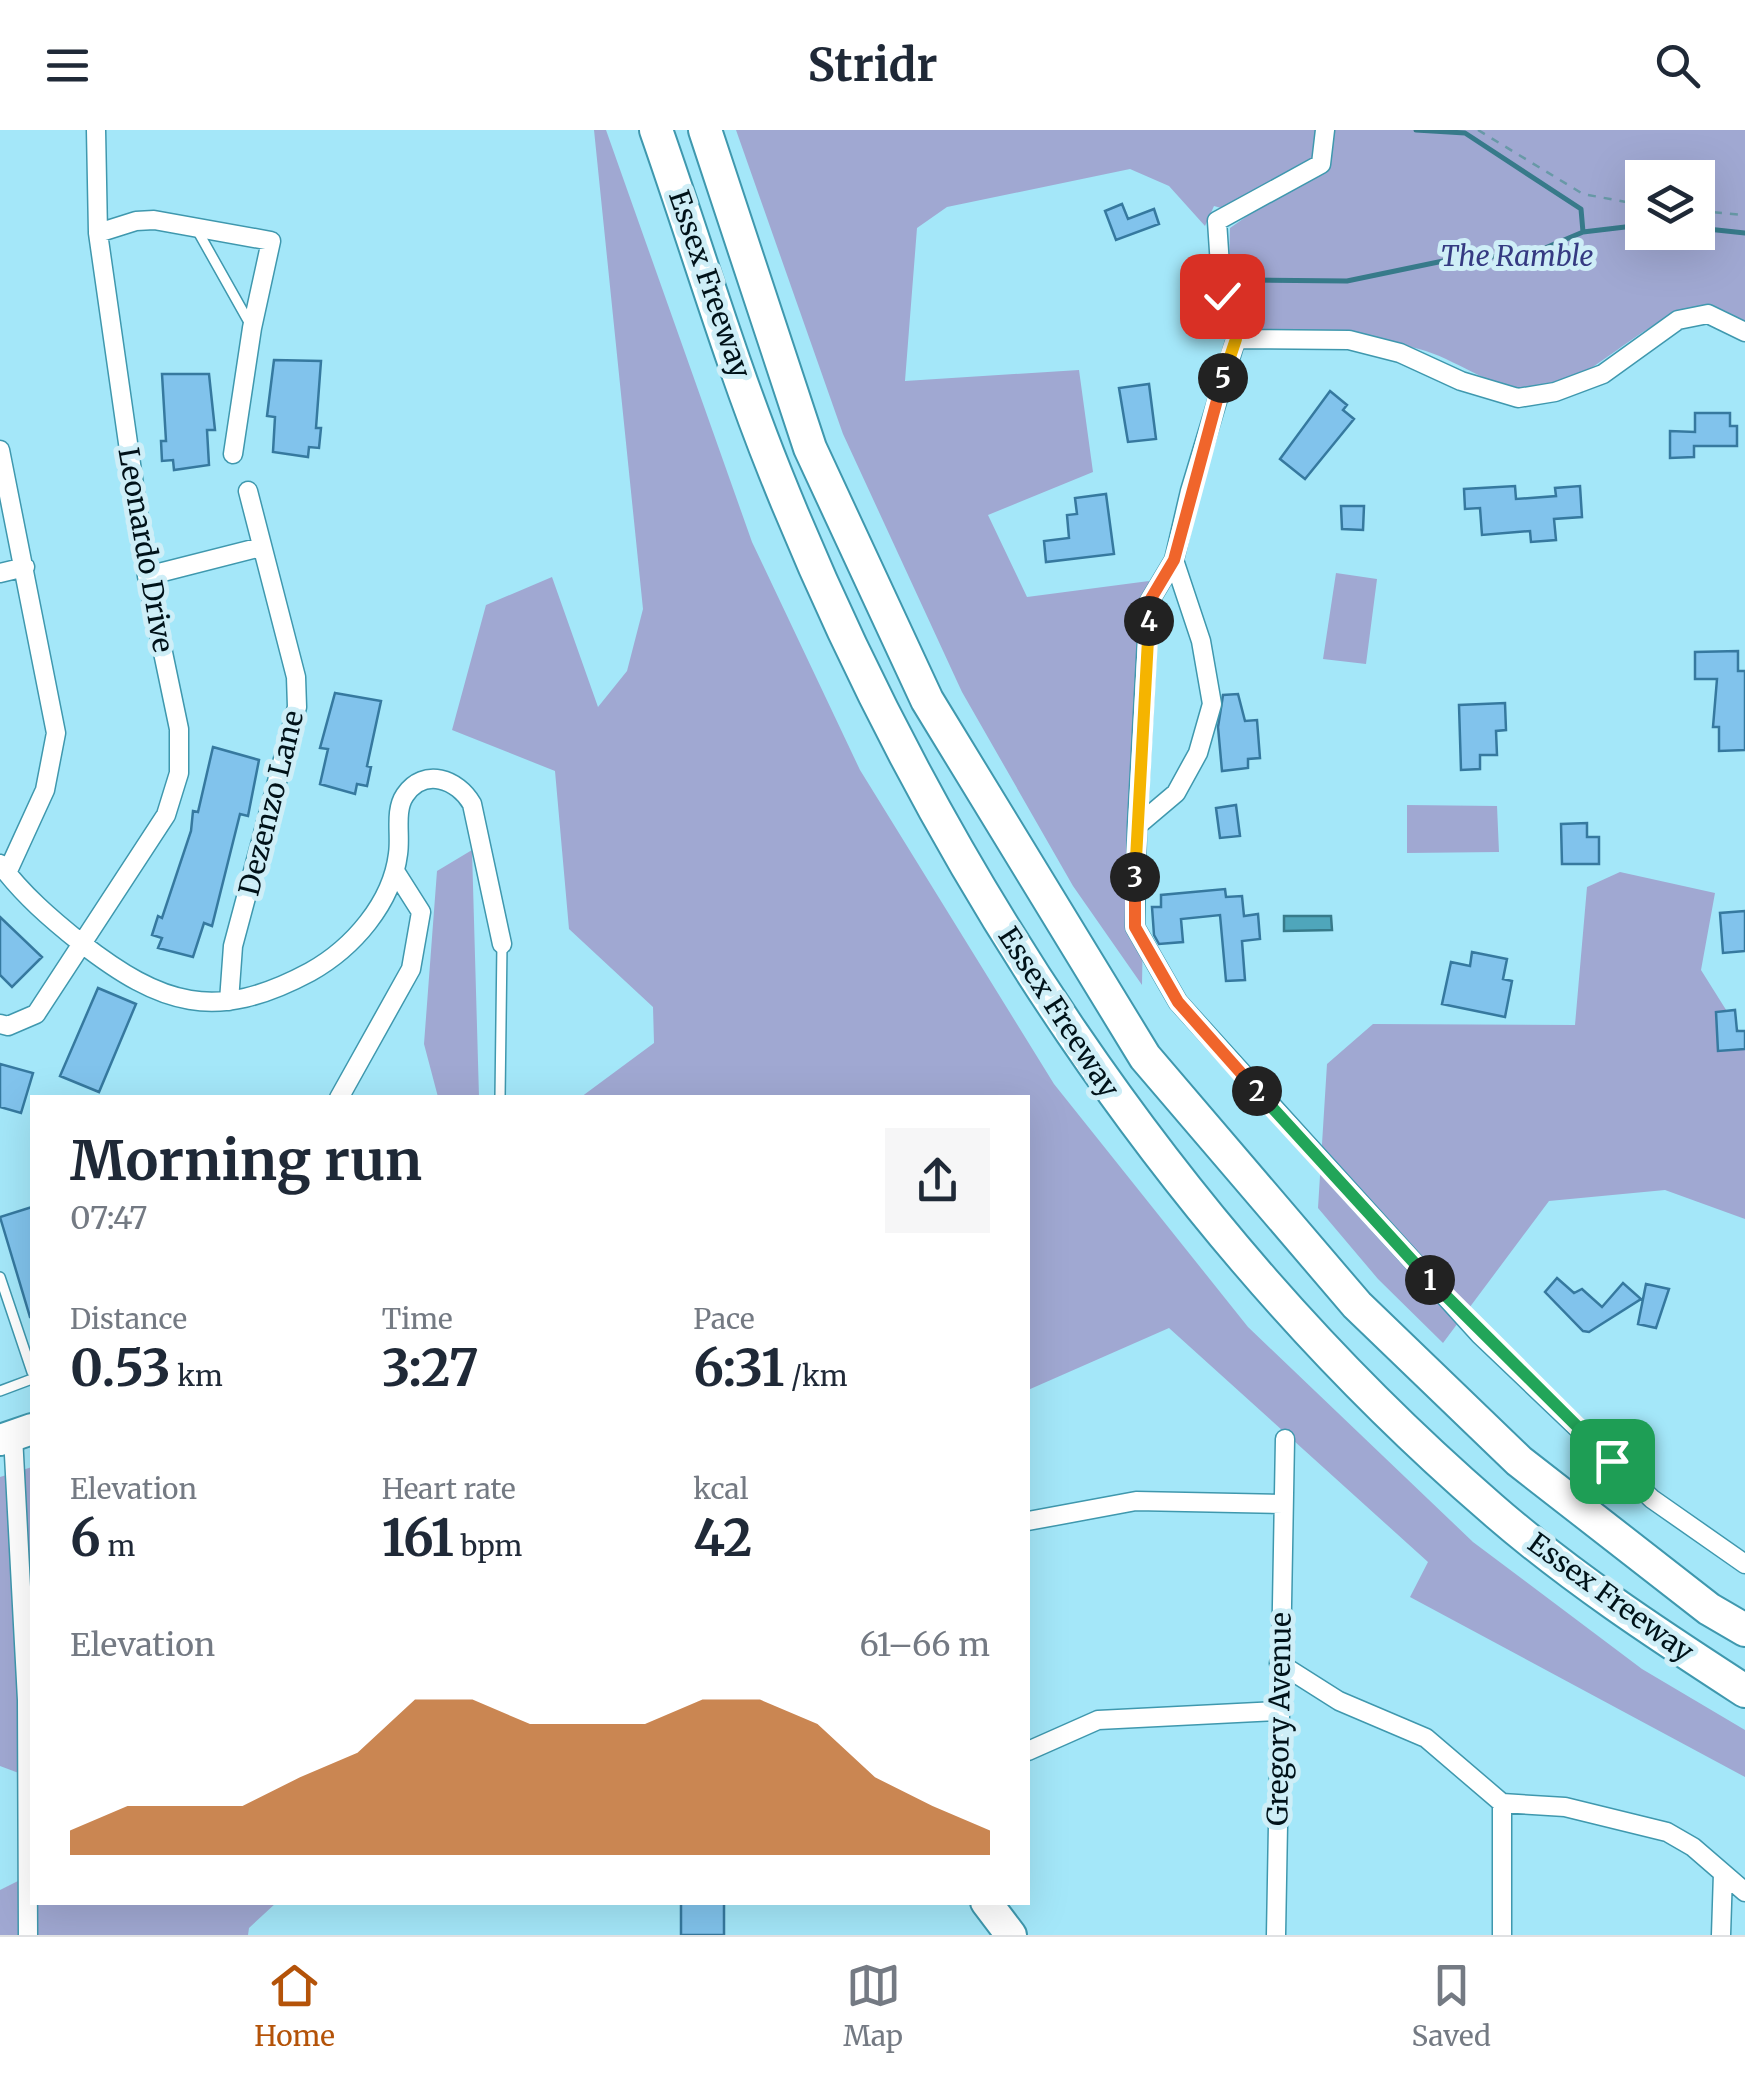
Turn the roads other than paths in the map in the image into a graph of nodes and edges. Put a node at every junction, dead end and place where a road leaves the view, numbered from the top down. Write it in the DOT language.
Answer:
graph roads {
  1 [pos="96,130"];
  2 [pos="656,130"];
  3 [pos="705,130"];
  4 [pos="1325,130"];
  5 [pos="195,226"];
  6 [pos="98,233"];
  7 [pos="252,328"];
  8 [pos="1745,332"];
  9 [pos="1236,339"];
  10 [pos="0,450"];
  11 [pos="232,454"];
  12 [pos="248,491"];
  13 [pos="260,547"];
  14 [pos="1174,560"];
  15 [pos="25,567"];
  16 [pos="0,574"];
  17 [pos="146,576"];
  18 [pos="1137,826"];
  19 [pos="3,868"];
  20 [pos="395,871"];
  21 [pos="502,944"];
  22 [pos="84,945"];
  23 [pos="229,1000"];
  24 [pos="0,1024"];
  25 [pos="341,1095"];
  26 [pos="500,1095"];
  27 [pos="0,1278"];
  28 [pos="4,1298"];
  29 [pos="30,1364"];
  30 [pos="30,1370"];
  31 [pos="0,1390"];
  32 [pos="15,1435"];
  33 [pos="1285,1438"];
  34 [pos="1283,1504"];
  35 [pos="1030,1521"];
  36 [pos="1745,1564"];
  37 [pos="1745,1630"];
  38 [pos="1279,1664"];
  39 [pos="1745,1691"];
  40 [pos="1278,1711"];
  41 [pos="1030,1750"];
  42 [pos="1502,1803"];
  43 [pos="1724,1873"];
  44 [pos="1745,1892"];
  45 [pos="988,1905"];
  46 [pos="28,1935"];
  47 [pos="1012,1935"];
  48 [pos="1276,1935"];
  49 [pos="1502,1935"];
  50 [pos="1720,1935"];
  1 -- 6 [label="street, Leonardo Drive"];
  2 -- 39 [label="highway, Essex Freeway"];
  3 -- 37 [label="highway, Essex Freeway"];
  4 -- 9 [label="street"];
  5 -- 6 [label="street"];
  5 -- 7 [label="lane"];
  5 -- 7 [label="street"];
  6 -- 17 [label="street, Leonardo Drive"];
  7 -- 11 [label="street"];
  8 -- 9 [label="street"];
  9 -- 14 [label="street"];
  10 -- 15 [label="street"];
  12 -- 13 [label="street, Dezenzo Lane"];
  13 -- 17 [label="street"];
  13 -- 23 [label="street, Dezenzo Lane"];
  14 -- 18 [label="street"];
  14 -- 18 [label="street"];
  15 -- 16 [label="street"];
  15 -- 19 [label="street"];
  17 -- 22 [label="street, Leonardo Drive"];
  18 -- 36 [label="street"];
  19 -- 22 [label="street"];
  20 -- 21 [label="street"];
  20 -- 23 [label="street"];
  20 -- 25 [label="street"];
  21 -- 26 [label="lane"];
  22 -- 23 [label="street"];
  22 -- 24 [label="street, Leonardo Drive"];
  27 -- 28 [label="lane"];
  28 -- 29 [label="lane"];
  30 -- 31 [label="lane"];
  32 -- 46 [label="street"];
  33 -- 34 [label="street, Gregory Avenue"];
  34 -- 35 [label="street"];
  34 -- 38 [label="street, Gregory Avenue"];
  38 -- 40 [label="street, Gregory Avenue"];
  38 -- 42 [label="street"];
  40 -- 41 [label="street"];
  40 -- 48 [label="street, Gregory Avenue"];
  42 -- 43 [label="street"];
  42 -- 49 [label="street"];
  43 -- 44 [label="street"];
  43 -- 50 [label="street"];
  45 -- 47 [label="main road"];
}
